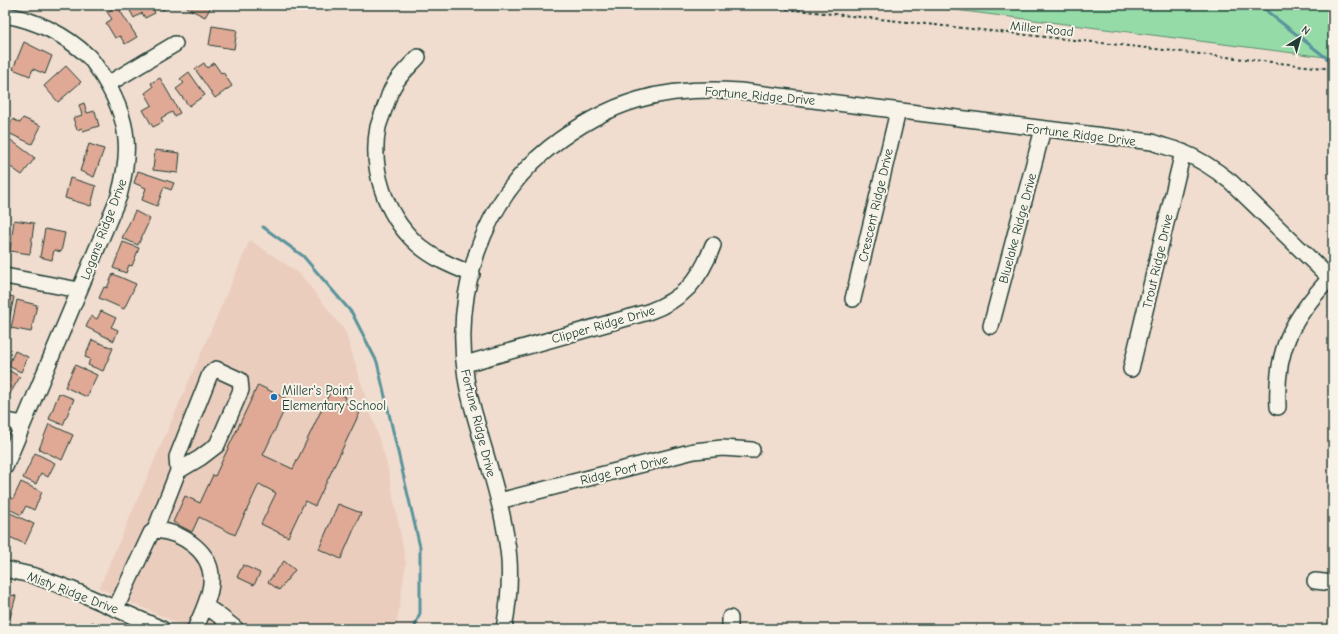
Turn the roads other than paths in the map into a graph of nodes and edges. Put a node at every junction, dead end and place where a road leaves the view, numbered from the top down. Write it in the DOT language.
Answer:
graph roads {
  1 [pos="5,15"];
  2 [pos="175,44"];
  3 [pos="418,57"];
  4 [pos="108,84"];
  5 [pos="898,111"];
  6 [pos="1044,129"];
  7 [pos="1183,152"];
  8 [pos="713,244"];
  9 [pos="472,274"];
  10 [pos="5,276"];
  11 [pos="1332,279"];
  12 [pos="79,290"];
  13 [pos="852,299"];
  14 [pos="992,326"];
  15 [pos="465,364"];
  16 [pos="1131,369"];
  17 [pos="1278,407"];
  18 [pos="5,420"];
  19 [pos="23,424"];
  20 [pos="752,450"];
  21 [pos="5,467"];
  22 [pos="178,471"];
  23 [pos="499,501"];
  24 [pos="155,530"];
  25 [pos="5,569"];
  26 [pos="1315,581"];
  27 [pos="1333,583"];
  28 [pos="205,606"];
  29 [pos="116,608"];
  30 [pos="162,629"];
  31 [pos="194,629"];
  32 [pos="236,629"];
  33 [pos="504,629"];
  1 -- 4 [label="street, Logans Ridge Drive"];
  2 -- 4 [label="street"];
  3 -- 9 [label="street"];
  4 -- 12 [label="street, Logans Ridge Drive"];
  5 -- 6 [label="street, Fortune Ridge Drive"];
  5 -- 9 [label="street, Fortune Ridge Drive"];
  5 -- 13 [label="street, Crescent Ridge Drive"];
  6 -- 7 [label="street, Fortune Ridge Drive"];
  6 -- 14 [label="street, Bluelake Ridge Drive"];
  7 -- 11 [label="street, Fortune Ridge Drive"];
  7 -- 16 [label="street, Trout Ridge Drive"];
  8 -- 15 [label="street, Clipper Ridge Drive"];
  9 -- 15 [label="street, Fortune Ridge Drive"];
  10 -- 12 [label="street"];
  11 -- 17 [label="street"];
  12 -- 19 [label="street, Logans Ridge Drive"];
  15 -- 23 [label="street, Fortune Ridge Drive"];
  18 -- 19 [label="street"];
  19 -- 21 [label="street, Logans Ridge Drive"];
  20 -- 23 [label="street, Ridge Port Drive"];
  22 -- 22 [label="street"];
  22 -- 24 [label="street"];
  23 -- 33 [label="street, Fortune Ridge Drive"];
  24 -- 28 [label="street"];
  24 -- 29 [label="street"];
  25 -- 29 [label="street, Misty Ridge Drive"];
  26 -- 27 [label="street"];
  28 -- 31 [label="street"];
  28 -- 32 [label="street"];
  29 -- 30 [label="street, Misty Ridge Drive"];
}
